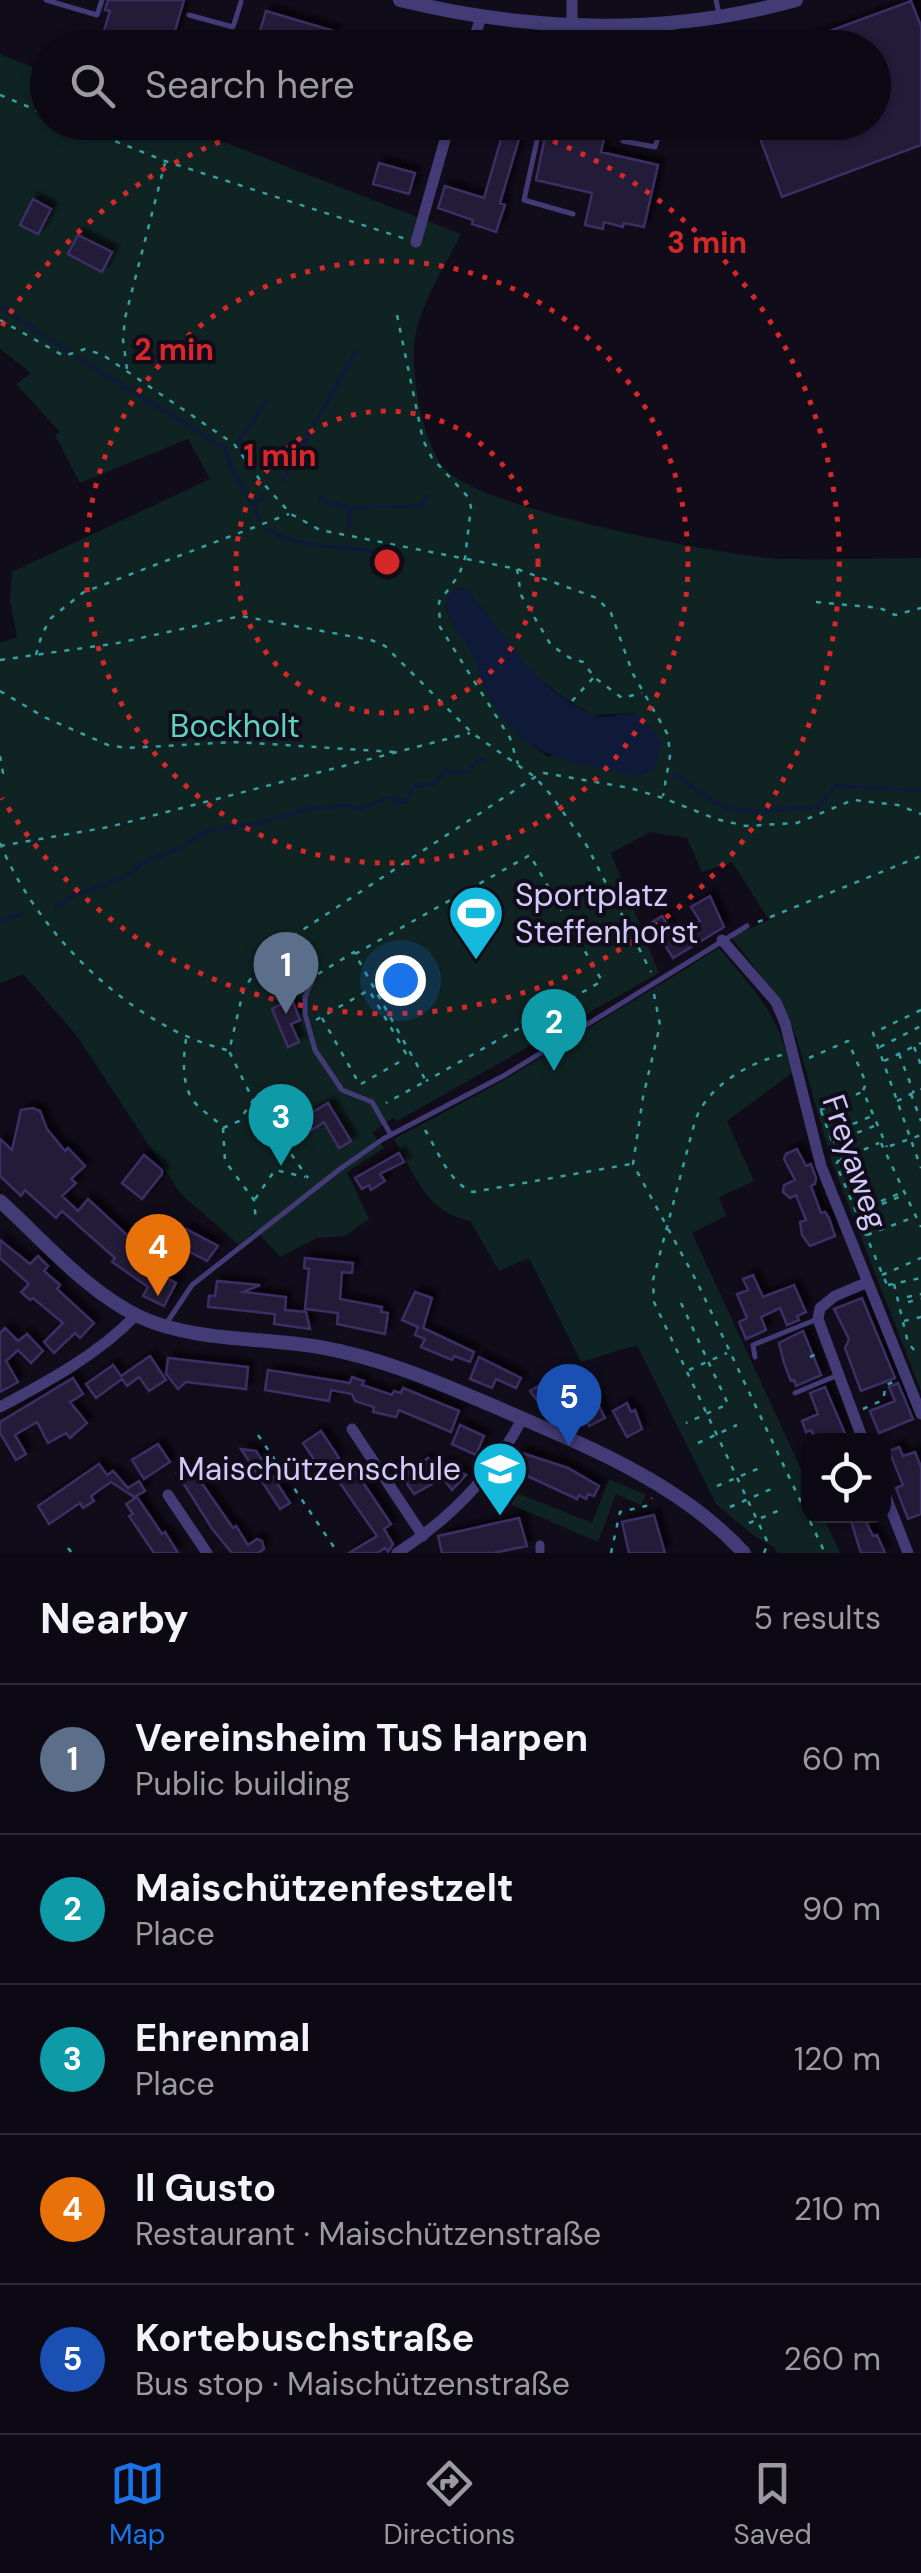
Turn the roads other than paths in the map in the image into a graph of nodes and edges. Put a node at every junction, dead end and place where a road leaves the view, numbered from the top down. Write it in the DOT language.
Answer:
graph roads {
  1 [pos="46,0"];
  2 [pos="102,0"];
  3 [pos="400,0"];
  4 [pos="572,0"];
  5 [pos="716,0"];
  6 [pos="796,0"];
  7 [pos="239,1"];
  8 [pos="189,15"];
  9 [pos="481,17"];
  10 [pos="720,17"];
  11 [pos="672,24"];
  12 [pos="572,26"];
  13 [pos="477,30"];
  14 [pos="570,30"];
  15 [pos="672,30"];
  16 [pos="445,140"];
  17 [pos="537,140"];
  18 [pos="623,140"];
  19 [pos="657,140"];
  20 [pos="573,214"];
  21 [pos="416,242"];
  22 [pos="747,926"];
  23 [pos="722,940"];
  24 [pos="313,978"];
  25 [pos="391,1135"];
  26 [pos="0,1202"];
  27 [pos="868,1282"];
  28 [pos="136,1315"];
  29 [pos="818,1318"];
  30 [pos="164,1327"];
  31 [pos="755,1357"];
  32 [pos="840,1374"];
  33 [pos="795,1392"];
  34 [pos="0,1407"];
  35 [pos="921,1414"];
  36 [pos="522,1418"];
  37 [pos="352,1429"];
  38 [pos="861,1433"];
  39 [pos="168,1495"];
  40 [pos="891,1510"];
  41 [pos="423,1536"];
  42 [pos="207,1553"];
  43 [pos="397,1553"];
  44 [pos="744,1553"];
  45 [pos="908,1553"];
  1 -- 2 [label="lane"];
  3 -- 9 [label="street"];
  4 -- 12 [label="street"];
  5 -- 10 [label="lane"];
  6 -- 10 [label="street"];
  7 -- 8 [label="lane"];
  9 -- 12 [label="street"];
  9 -- 13 [label="street"];
  10 -- 11 [label="street"];
  11 -- 12 [label="street"];
  11 -- 15 [label="lane"];
  12 -- 14 [label="lane"];
  16 -- 21 [label="street"];
  17 -- 20 [label="lane"];
  18 -- 19 [label="lane"];
  22 -- 23 [label="lane"];
  23 -- 25 [label="lane"];
  23 -- 27 [label="street, Freyaweg"];
  24 -- 25 [label="lane"];
  25 -- 30 [label="lane"];
  26 -- 28 [label="street"];
  27 -- 29 [label="street"];
  27 -- 35 [label="street, Freyaweg"];
  28 -- 30 [label="street"];
  28 -- 34 [label="street"];
  29 -- 31 [label="lane"];
  29 -- 32 [label="street"];
  30 -- 36 [label="street"];
  32 -- 33 [label="lane"];
  32 -- 38 [label="street"];
  36 -- 41 [label="street"];
  36 -- 44 [label="street"];
  37 -- 41 [label="street"];
  39 -- 42 [label="street"];
  40 -- 45 [label="street"];
  41 -- 43 [label="street"];
}
